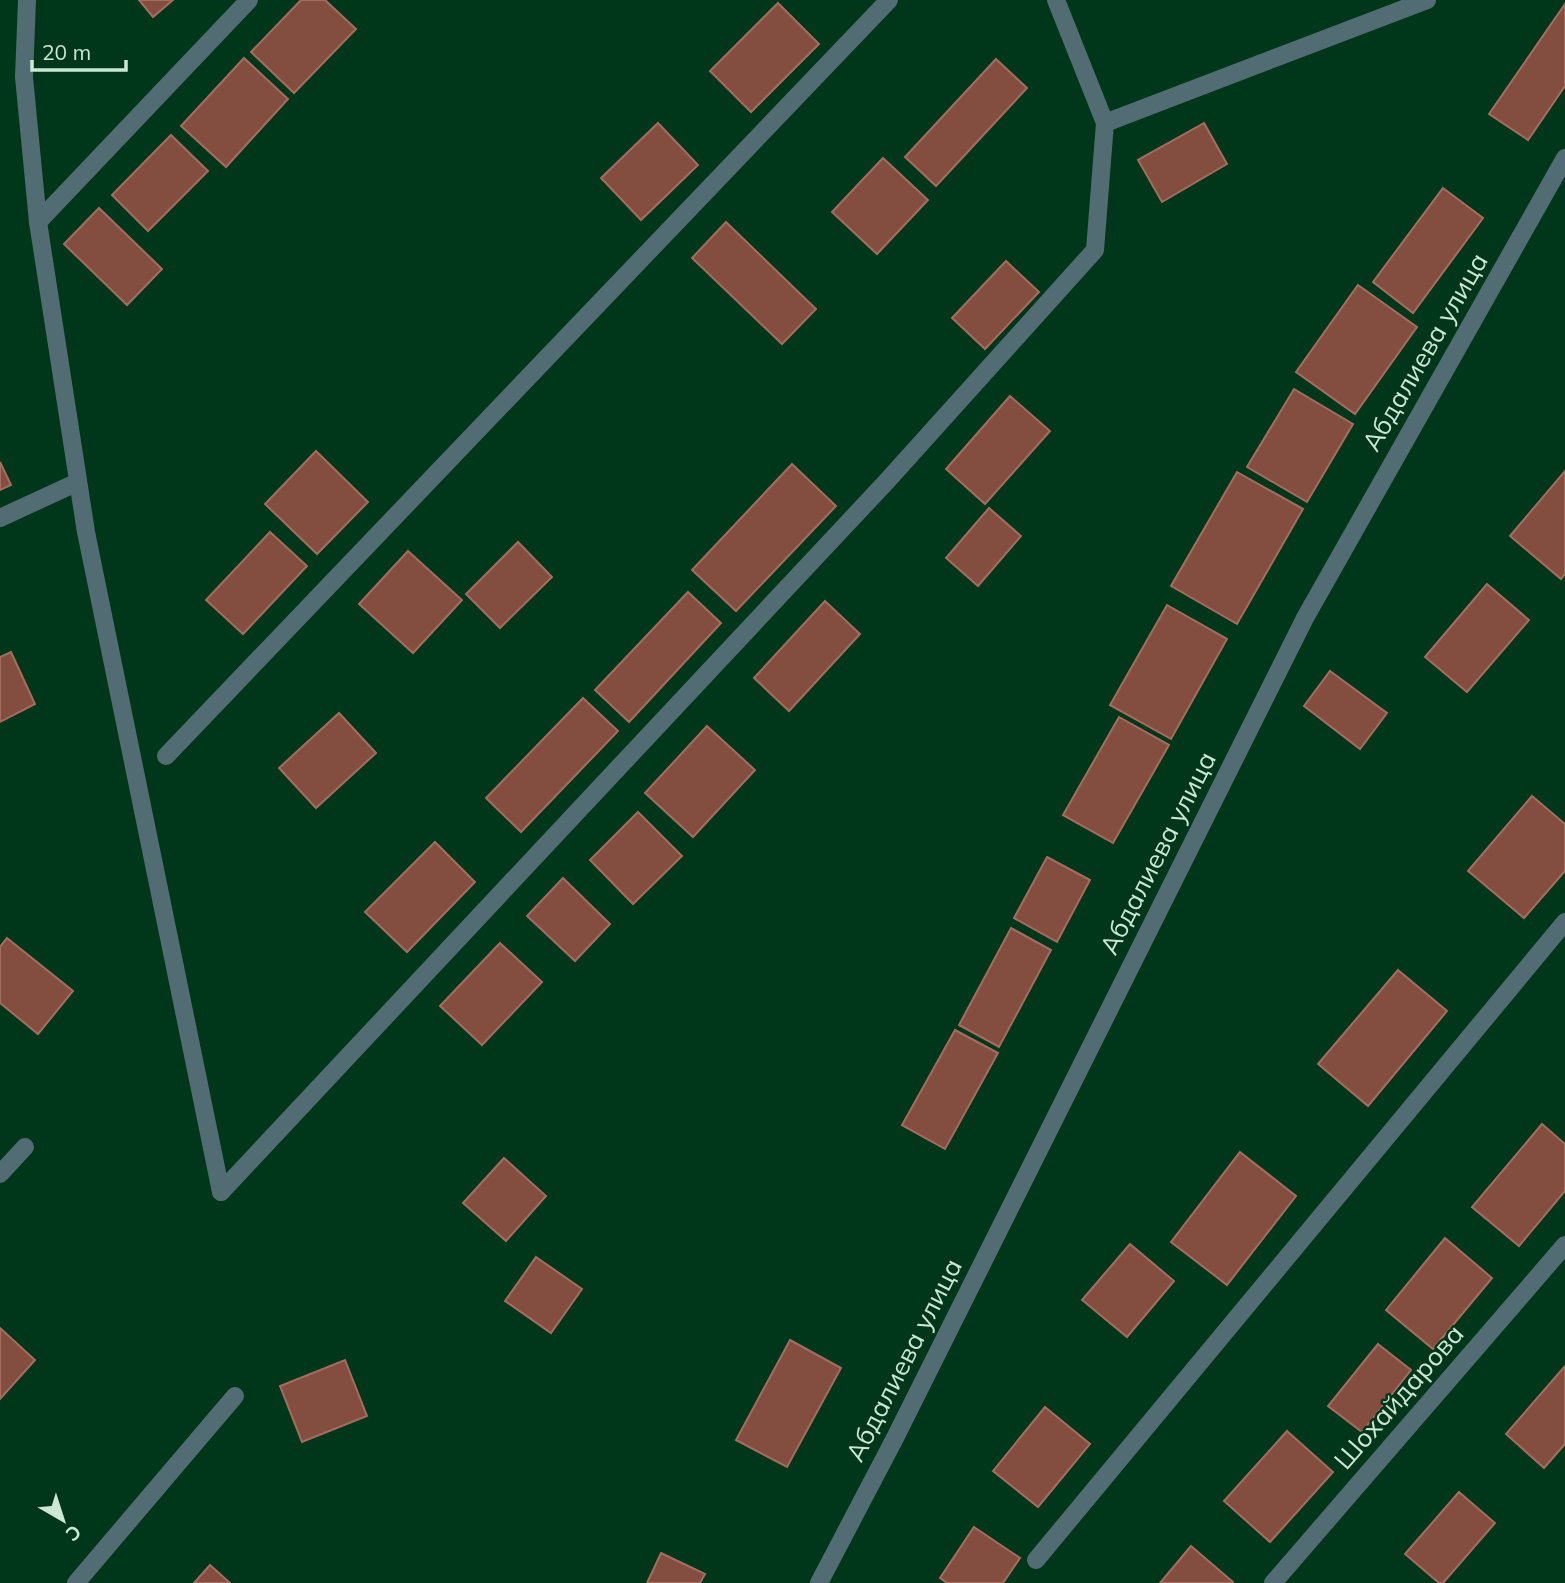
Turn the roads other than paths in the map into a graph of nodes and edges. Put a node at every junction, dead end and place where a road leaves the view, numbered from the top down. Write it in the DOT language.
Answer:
graph roads {
  1 [pos="27,0"];
  2 [pos="249,0"];
  3 [pos="889,0"];
  4 [pos="1056,0"];
  5 [pos="1427,0"];
  6 [pos="1105,123"];
  7 [pos="1565,158"];
  8 [pos="38,222"];
  9 [pos="78,482"];
  10 [pos="0,519"];
  11 [pos="166,756"];
  12 [pos="1565,922"];
  13 [pos="25,1147"];
  14 [pos="0,1174"];
  15 [pos="1565,1245"];
  16 [pos="235,1396"];
  17 [pos="1036,1560"];
  18 [pos="76,1583"];
  19 [pos="819,1583"];
  20 [pos="1273,1583"];
  1 -- 8 [label="street"];
  2 -- 8 [label="street"];
  3 -- 11 [label="street"];
  4 -- 6 [label="street"];
  5 -- 6 [label="street"];
  6 -- 9 [label="street"];
  7 -- 19 [label="street, Абдалиева улица"];
  8 -- 9 [label="street"];
  9 -- 10 [label="street"];
  12 -- 17 [label="street"];
  13 -- 14 [label="street"];
  15 -- 20 [label="street, Шохайдарова"];
  16 -- 18 [label="street"];
}
